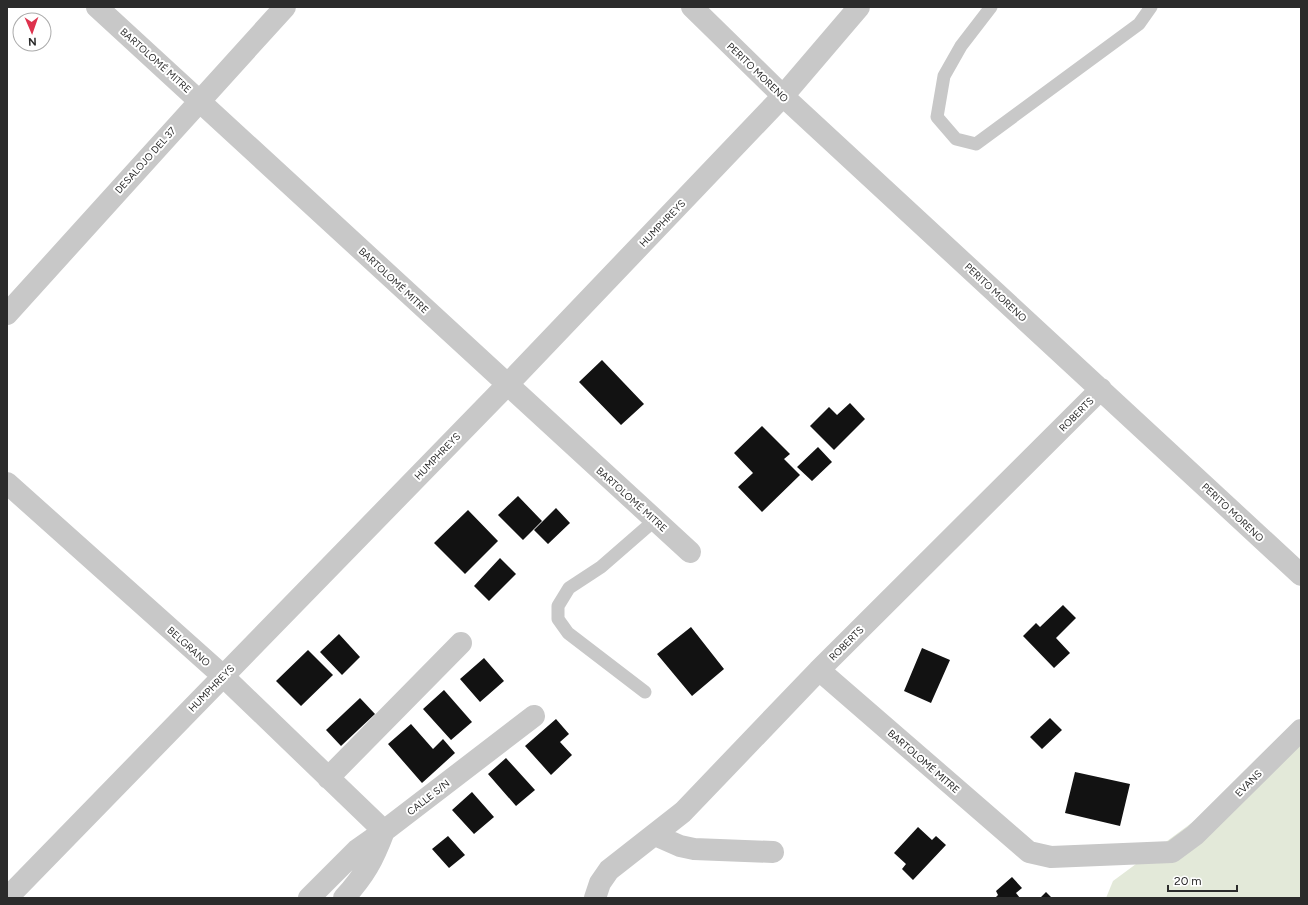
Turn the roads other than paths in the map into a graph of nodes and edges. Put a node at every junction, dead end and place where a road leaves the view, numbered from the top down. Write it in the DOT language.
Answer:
graph roads {
  1 [pos="97,7"];
  2 [pos="285,7"];
  3 [pos="692,7"];
  4 [pos="859,7"];
  5 [pos="990,7"];
  6 [pos="1151,7"];
  7 [pos="783,96"];
  8 [pos="200,99"];
  9 [pos="7,314"];
  10 [pos="507,385"];
  11 [pos="1101,389"];
  12 [pos="7,483"];
  13 [pos="655,520"];
  14 [pos="690,552"];
  15 [pos="1301,575"];
  16 [pos="461,643"];
  17 [pos="819,670"];
  18 [pos="223,676"];
  19 [pos="644,692"];
  20 [pos="534,716"];
  21 [pos="1301,730"];
  22 [pos="328,778"];
  23 [pos="384,831"];
  24 [pos="655,835"];
  25 [pos="773,852"];
  26 [pos="1030,852"];
  27 [pos="7,898"];
  28 [pos="309,898"];
  29 [pos="344,898"];
  30 [pos="595,898"];
  1 -- 8 [label="street, BARTOLOMÉ MITRE"];
  2 -- 8 [label="street, DESALOJO DEL 37"];
  3 -- 7 [label="street, PERITO MORENO"];
  4 -- 7 [label="street, HUMPHREYS"];
  5 -- 6 [label="lane"];
  7 -- 10 [label="street, HUMPHREYS"];
  7 -- 11 [label="street, PERITO MORENO"];
  8 -- 9 [label="street, DESALOJO DEL 37"];
  8 -- 10 [label="street, BARTOLOMÉ MITRE"];
  10 -- 13 [label="street, BARTOLOMÉ MITRE"];
  10 -- 18 [label="street, HUMPHREYS"];
  11 -- 15 [label="street, PERITO MORENO"];
  11 -- 17 [label="street, ROBERTS"];
  12 -- 18 [label="street, BELGRANO"];
  13 -- 14 [label="street, BARTOLOMÉ MITRE"];
  13 -- 19 [label="lane"];
  16 -- 22 [label="street"];
  17 -- 24 [label="street, ROBERTS"];
  17 -- 26 [label="street, BARTOLOMÉ MITRE"];
  18 -- 22 [label="street, BELGRANO"];
  18 -- 27 [label="street, HUMPHREYS"];
  20 -- 23 [label="street, CALLE S/N"];
  21 -- 26 [label="street, EVANS"];
  22 -- 23 [label="street, BELGRANO"];
  23 -- 28 [label="street, CALLE S/N"];
  23 -- 29 [label="street"];
  24 -- 25 [label="street"];
  24 -- 30 [label="street, ROBERTS"];
}
